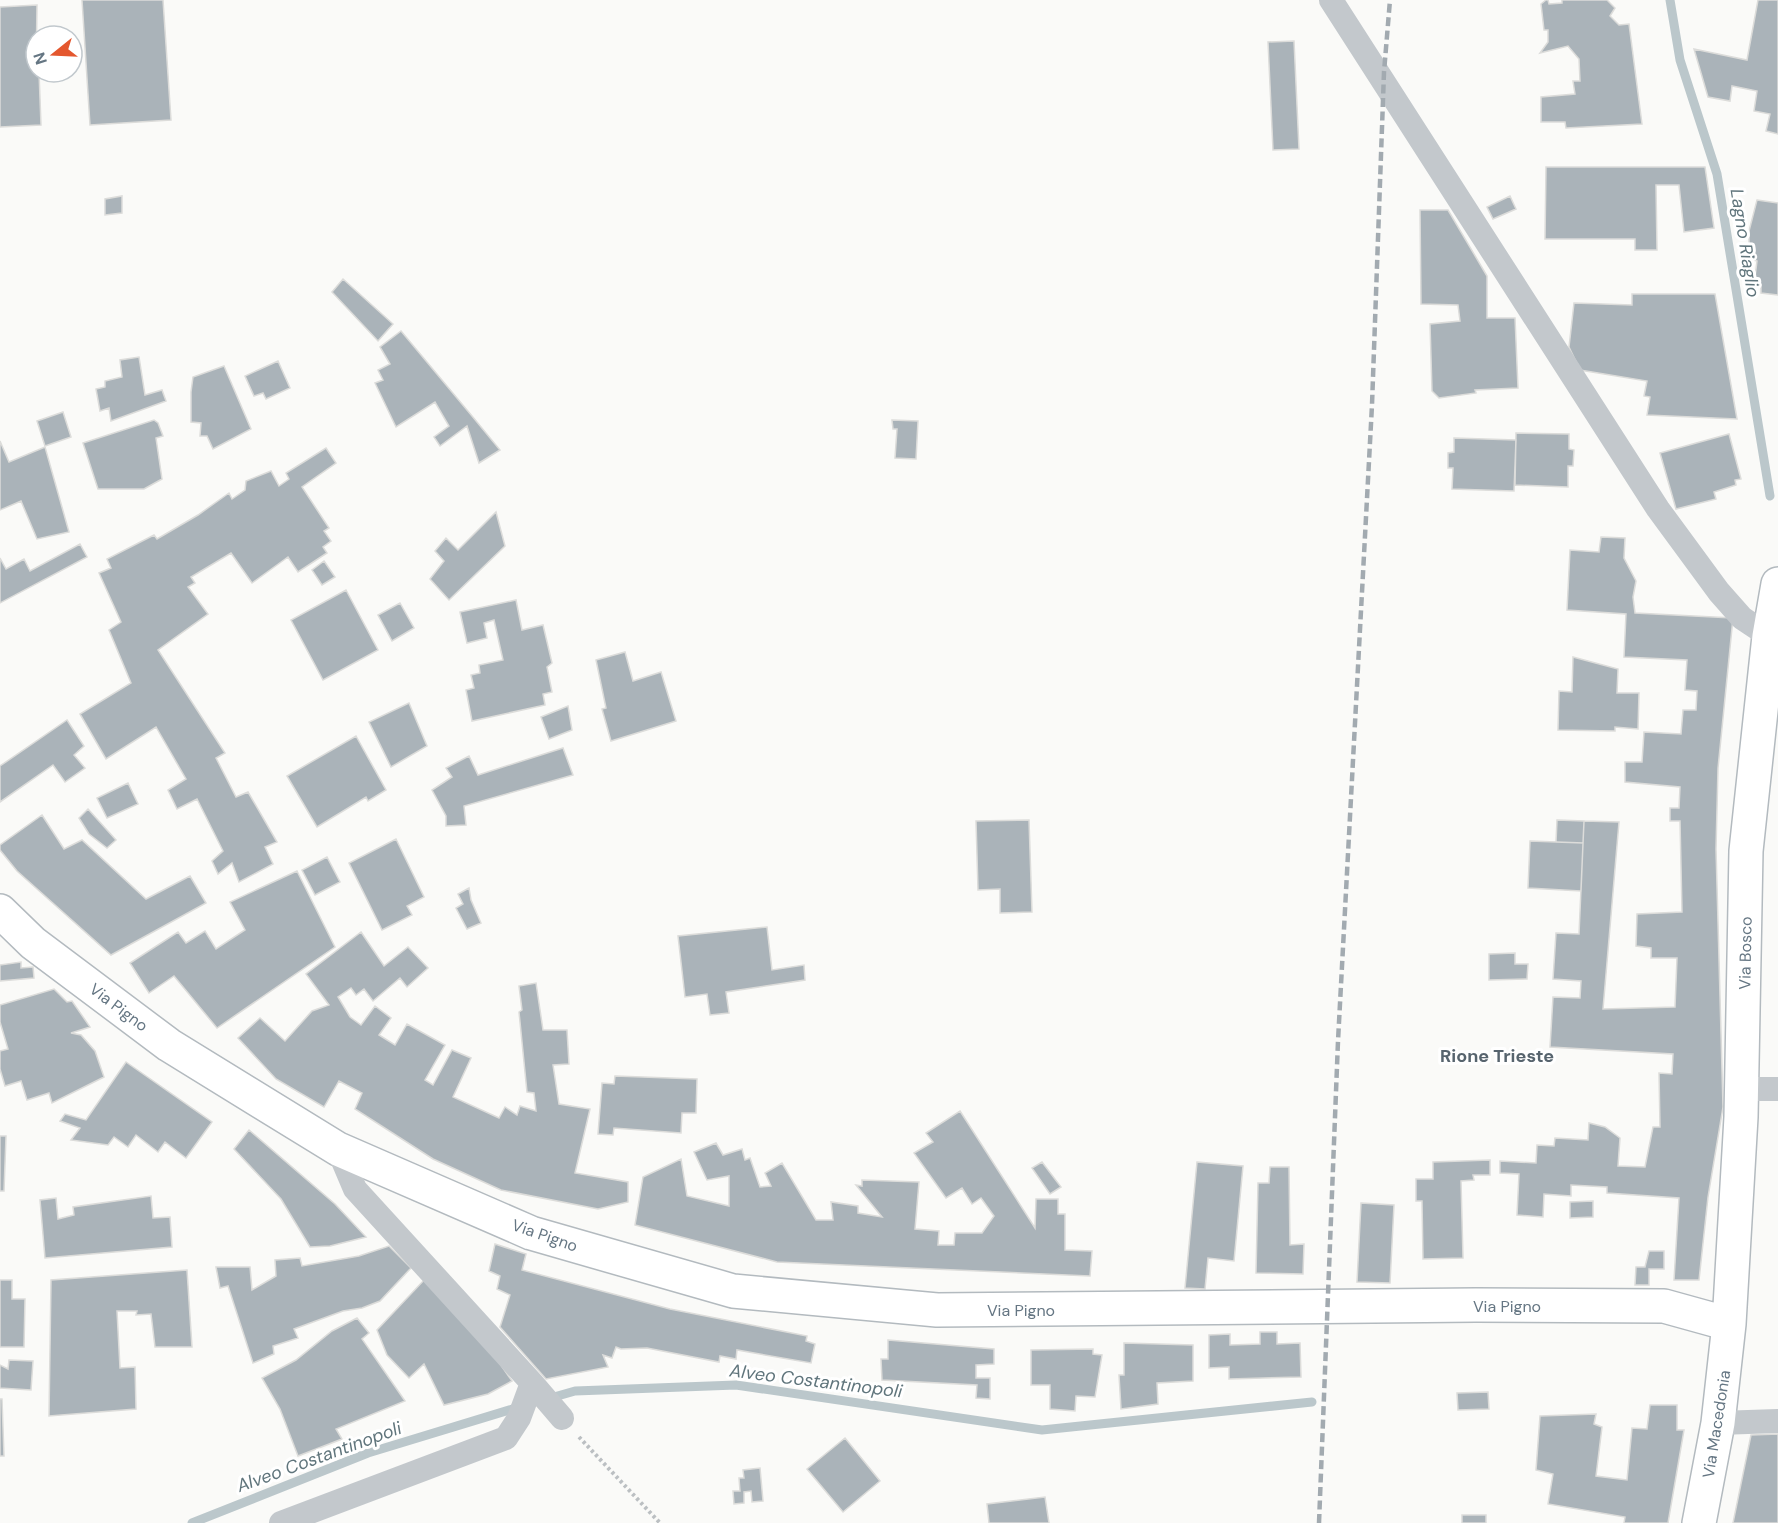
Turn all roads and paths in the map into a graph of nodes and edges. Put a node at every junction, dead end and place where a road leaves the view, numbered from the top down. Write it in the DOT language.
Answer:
graph roads {
  1 [pos="1331,0"];
  2 [pos="1353,0"];
  3 [pos="1351,30"];
  4 [pos="1778,584"];
  5 [pos="1769,636"];
  6 [pos="0,911"];
  7 [pos="1742,1089"];
  8 [pos="1778,1089"];
  9 [pos="338,1149"];
  10 [pos="1729,1324"];
  11 [pos="532,1383"];
  12 [pos="562,1418"];
  13 [pos="1778,1422"];
  14 [pos="1718,1423"];
  15 [pos="281,1523"];
  16 [pos="660,1523"];
  17 [pos="1699,1523"];
  1 -- 3 [label="street"];
  2 -- 3 [label="street"];
  3 -- 5 [label="street"];
  4 -- 5 [label="street, Via Bosco"];
  5 -- 7 [label="street, Via Bosco"];
  6 -- 9 [label="street, Via Pigno"];
  7 -- 8 [label="street"];
  7 -- 10 [label="street, Via Bosco"];
  9 -- 10 [label="street, Via Pigno"];
  9 -- 11 [label="street"];
  10 -- 14 [label="street, Via Macedonia"];
  11 -- 12 [label="street"];
  11 -- 15 [label="street"];
  12 -- 16 [label="path"];
  13 -- 14 [label="street"];
  14 -- 17 [label="street, Via Macedonia"];
}
